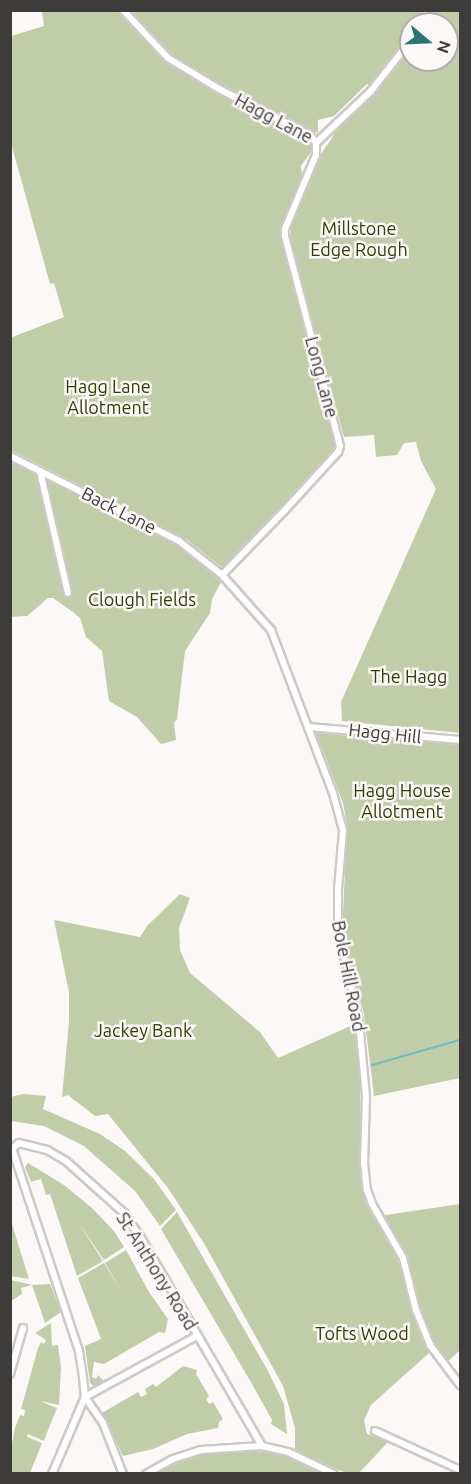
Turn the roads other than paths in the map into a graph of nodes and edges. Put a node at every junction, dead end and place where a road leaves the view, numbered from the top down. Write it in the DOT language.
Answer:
graph roads {
  1 [pos="123,10"];
  2 [pos="399,55"];
  3 [pos="316,143"];
  4 [pos="10,456"];
  5 [pos="40,471"];
  6 [pos="222,575"];
  7 [pos="68,593"];
  8 [pos="308,727"];
  9 [pos="460,740"];
  10 [pos="23,1328"];
  11 [pos="197,1336"];
  12 [pos="10,1374"];
  13 [pos="460,1385"];
  14 [pos="85,1397"];
  15 [pos="375,1431"];
  16 [pos="262,1446"];
  17 [pos="460,1470"];
  18 [pos="52,1473"];
  19 [pos="123,1473"];
  20 [pos="146,1473"];
  21 [pos="334,1473"];
  1 -- 3 [label="street, Hagg Lane"];
  2 -- 3 [label="street, Hagg Lane"];
  3 -- 6 [label="street, Long Lane"];
  4 -- 5 [label="street, Back Lane"];
  5 -- 6 [label="street, Back Lane"];
  5 -- 7 [label="street"];
  6 -- 8 [label="street, Bole Hill Road"];
  8 -- 9 [label="street, Hagg Hill"];
  8 -- 13 [label="street, Bole Hill Road"];
  10 -- 12 [label="street"];
  11 -- 14 [label="street"];
  11 -- 14 [label="street, St Anthony Road"];
  11 -- 16 [label="street, St Anthony Road"];
  14 -- 18 [label="street"];
  14 -- 19 [label="street"];
  15 -- 17 [label="street"];
  16 -- 20 [label="street"];
  16 -- 21 [label="street"];
}
